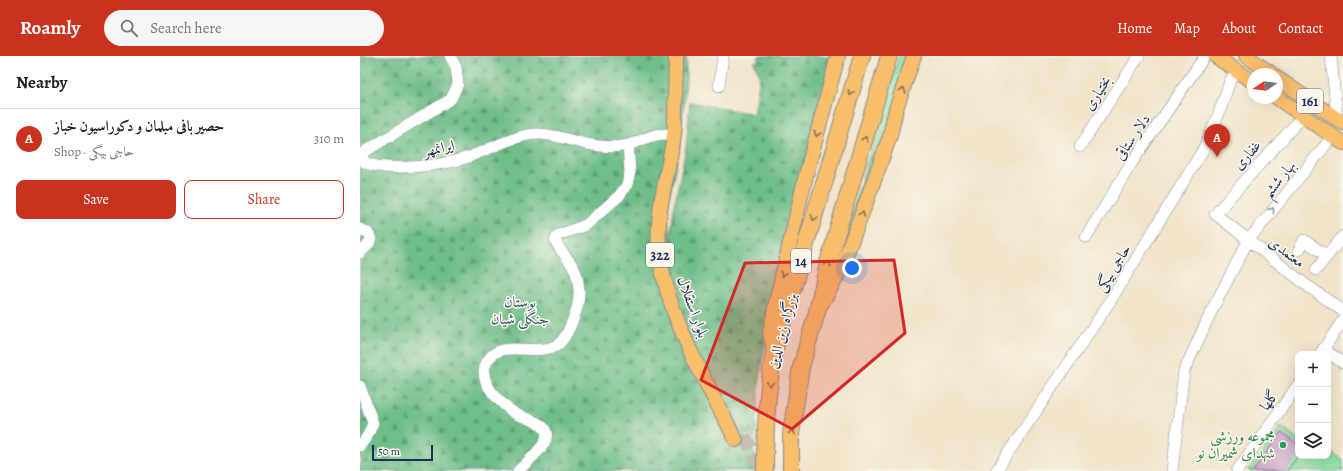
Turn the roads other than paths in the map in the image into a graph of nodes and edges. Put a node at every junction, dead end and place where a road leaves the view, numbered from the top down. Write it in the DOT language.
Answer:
graph roads {
  1 [pos="450,56"];
  2 [pos="676,56"];
  3 [pos="685,56"];
  4 [pos="724,56"];
  5 [pos="838,56"];
  6 [pos="862,56"];
  7 [pos="889,56"];
  8 [pos="914,56"];
  9 [pos="1139,56"];
  10 [pos="1205,56"];
  11 [pos="1215,56"];
  12 [pos="1246,56"];
  13 [pos="1331,56"];
  14 [pos="1263,68"];
  15 [pos="1236,70"];
  16 [pos="1247,78"];
  17 [pos="1283,82"];
  18 [pos="719,86"];
  19 [pos="1283,103"];
  20 [pos="1303,116"];
  21 [pos="1340,121"];
  22 [pos="674,134"];
  23 [pos="1338,140"];
  24 [pos="628,145"];
  25 [pos="1080,147"];
  26 [pos="361,157"];
  27 [pos="1215,214"];
  28 [pos="360,229"];
  29 [pos="1343,236"];
  30 [pos="1086,237"];
  31 [pos="1248,241"];
  32 [pos="1299,250"];
  33 [pos="360,252"];
  34 [pos="1327,256"];
  35 [pos="1316,270"];
  36 [pos="1343,311"];
  37 [pos="817,312"];
  38 [pos="1343,320"];
  39 [pos="774,351"];
  40 [pos="1323,351"];
  41 [pos="1331,357"];
  42 [pos="1343,363"];
  43 [pos="360,386"];
  44 [pos="1297,387"];
  45 [pos="360,446"];
  46 [pos="518,471"];
  47 [pos="765,471"];
  48 [pos="791,471"];
  49 [pos="996,471"];
  50 [pos="1172,471"];
  51 [pos="1237,471"];
  1 -- 26 [label="street, ایرانمهر"];
  2 -- 22 [label="main road, بلوار استقلال / 322"];
  3 -- 22 [label="main road, بلوار استقلال / 322"];
  4 -- 18 [label="street"];
  5 -- 39 [label="main road, one-way"];
  6 -- 39 [label="highway, بزرگراه زین الدین / 14, one-way"];
  37 -- 7 [label="highway, بزرگراه زین الدین / 14, one-way"];
  37 -- 8 [label="main road, one-way"];
  9 -- 25 [label="street, بختیاری"];
  10 -- 30 [label="street, دلار ستاقی"];
  11 -- 15 [label="main road"];
  12 -- 14 [label="main road"];
  13 -- 21 [label="street"];
  15 -- 16 [label="main road"];
  15 -- 49 [label="street, حاجی بیگی"];
  17 -- 21 [label="main road, 161"];
  19 -- 20 [label="main road, 161"];
  20 -- 23 [label="main road, 161"];
  20 -- 27 [label="street, غفاری"];
  22 -- 24 [label="street, ایرانمهر"];
  31 -- 23 [label="street, بهار ششم, one-way"];
  24 -- 26 [label="street, ایرانمهر"];
  24 -- 46 [label="street"];
  27 -- 31 [label="street, معتمدی"];
  28 -- 33 [label="street"];
  29 -- 34 [label="street"];
  31 -- 36 [label="street, معتمدی"];
  31 -- 50 [label="street, بهار ششم"];
  32 -- 34 [label="street"];
  34 -- 35 [label="street"];
  48 -- 37 [label="highway, بزرگراه زین الدین / 14, one-way"];
  38 -- 40 [label="street"];
  39 -- 47 [label="highway, بزرگراه زین الدین / 14, one-way"];
  41 -- 42 [label="street"];
  43 -- 45 [label="street"];
  44 -- 51 [label="street, گلها"];
}
